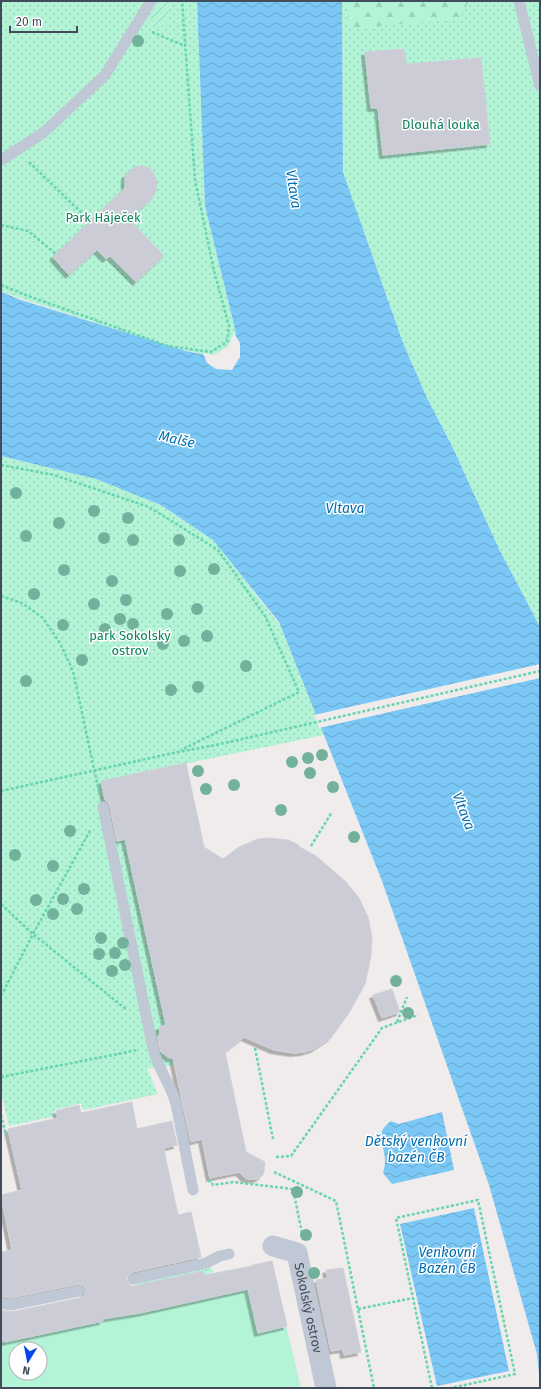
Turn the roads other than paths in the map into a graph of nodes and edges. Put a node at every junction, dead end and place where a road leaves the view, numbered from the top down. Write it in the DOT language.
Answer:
graph roads {
  1 [pos="150,1"];
  2 [pos="519,1"];
  3 [pos="537,68"];
  4 [pos="540,86"];
  5 [pos="1,160"];
  6 [pos="103,807"];
  7 [pos="192,1187"];
  8 [pos="273,1246"];
  9 [pos="229,1254"];
  10 [pos="133,1279"];
  11 [pos="79,1291"];
  12 [pos="1,1303"];
  13 [pos="326,1388"];
  1 -- 5 [label="lane"];
  2 -- 3 [label="lane"];
  3 -- 4 [label="lane"];
  6 -- 7 [label="lane"];
  8 -- 13 [label="street, Sokolský ostrov"];
  9 -- 10 [label="lane"];
  11 -- 12 [label="lane"];
}
